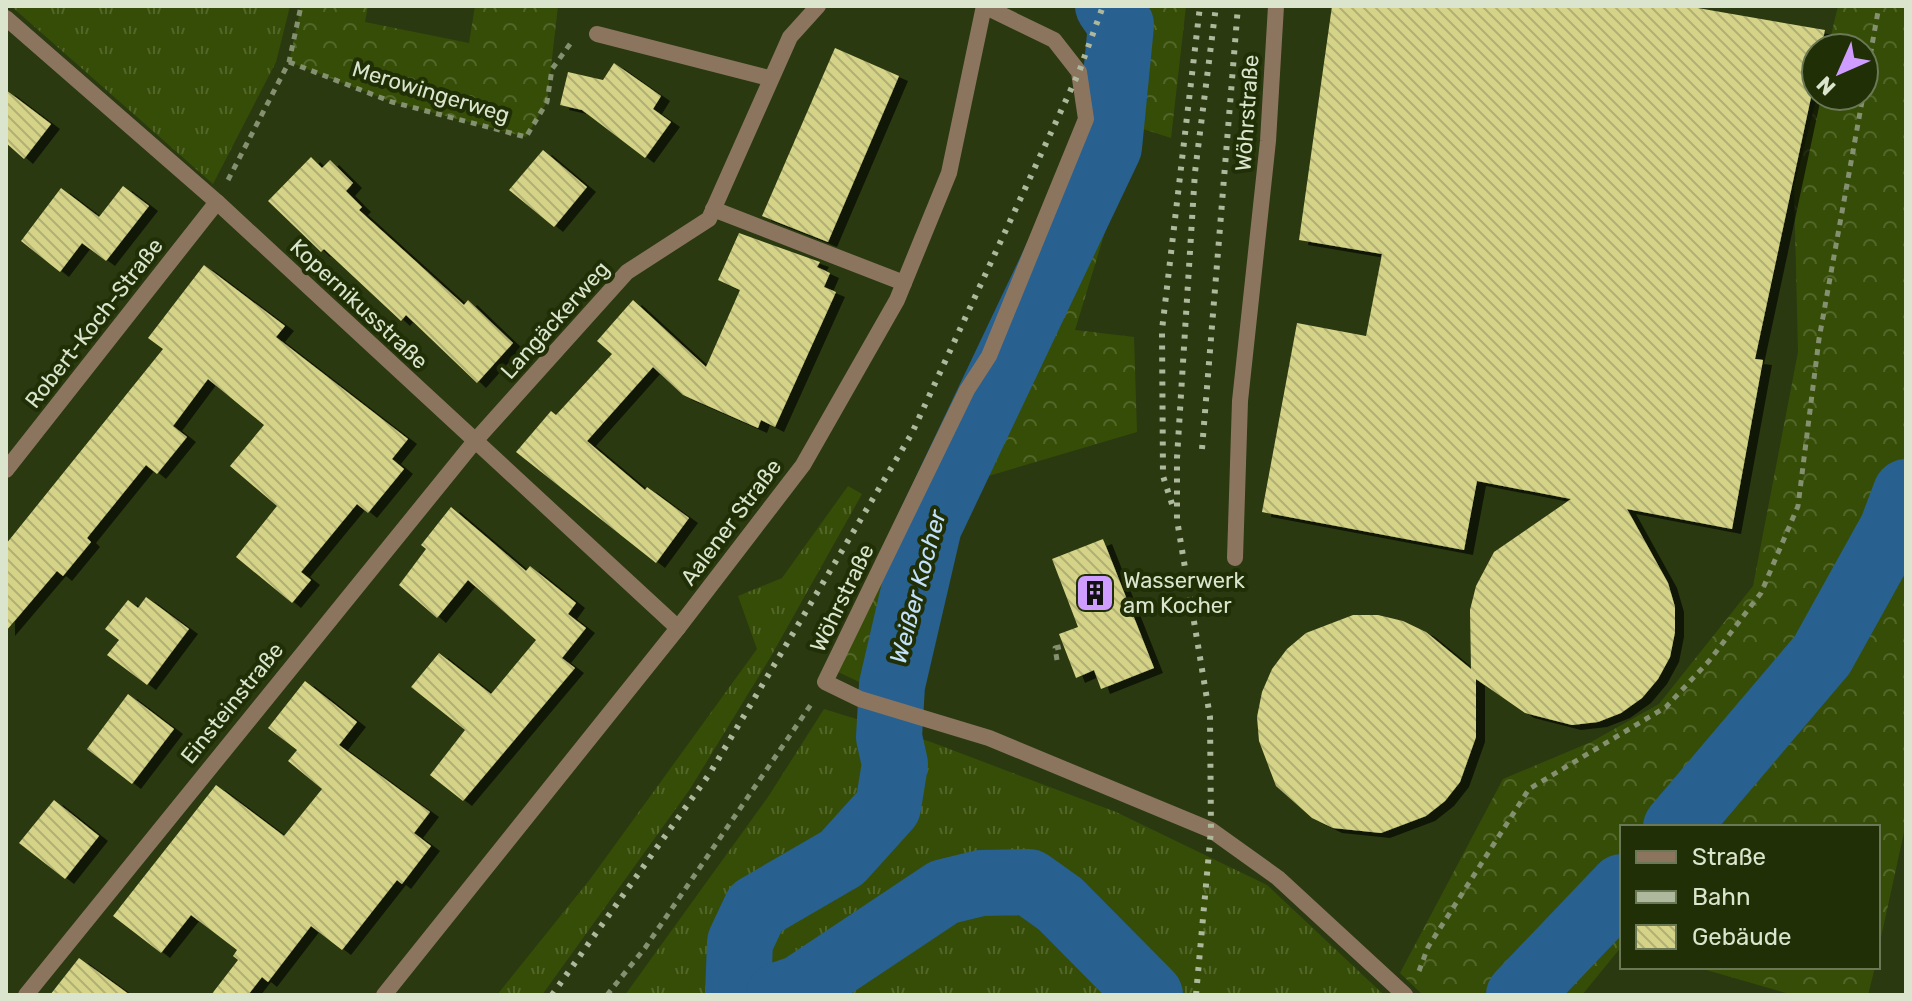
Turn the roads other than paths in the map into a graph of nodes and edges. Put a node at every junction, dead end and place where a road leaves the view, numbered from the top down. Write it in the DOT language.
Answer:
graph roads {
  1 [pos="818,6"];
  2 [pos="984,6"];
  3 [pos="1276,6"];
  4 [pos="6,18"];
  5 [pos="597,34"];
  6 [pos="769,78"];
  7 [pos="217,202"];
  8 [pos="713,209"];
  9 [pos="904,283"];
  10 [pos="475,441"];
  11 [pos="6,470"];
  12 [pos="1235,558"];
  13 [pos="678,628"];
  14 [pos="1409,989"];
  15 [pos="26,995"];
  16 [pos="384,995"];
  1 -- 6 [label="street, Langäckerweg"];
  2 -- 9 [label="street, Aalener Straße"];
  2 -- 14 [label="street, Wöhrstraße"];
  3 -- 12 [label="street, Wöhrstraße"];
  4 -- 7 [label="street, Kopernikusstraße"];
  5 -- 6 [label="street"];
  6 -- 8 [label="street, Langäckerweg"];
  7 -- 10 [label="street, Kopernikusstraße"];
  7 -- 11 [label="street, Robert-Koch-Straße"];
  8 -- 9 [label="street"];
  8 -- 10 [label="street, Langäckerweg"];
  9 -- 13 [label="street, Aalener Straße"];
  10 -- 13 [label="street, Kopernikusstraße"];
  10 -- 15 [label="street, Einsteinstraße"];
  13 -- 16 [label="street, Aalener Straße"];
}
